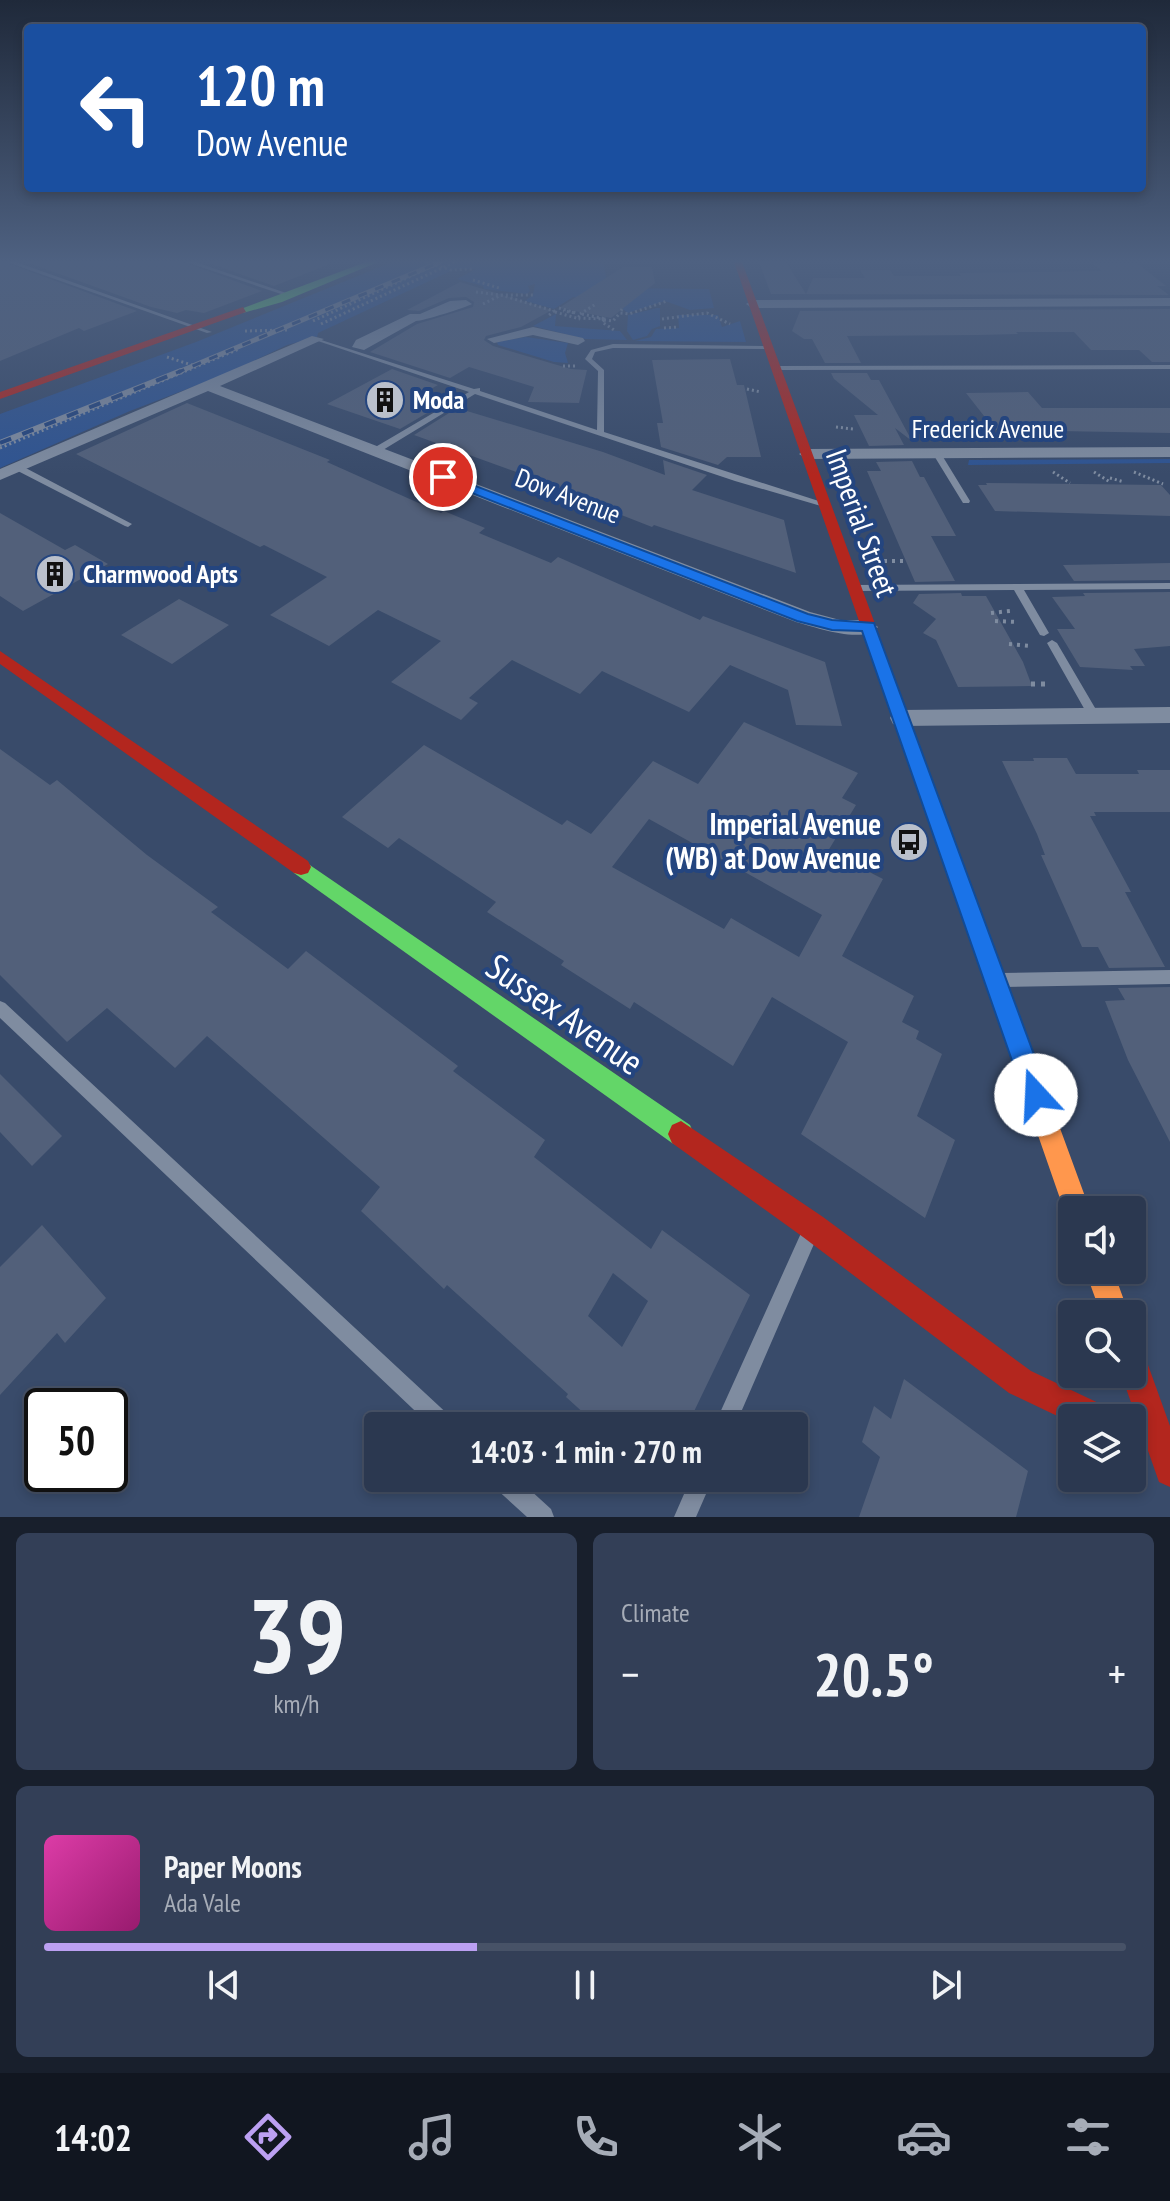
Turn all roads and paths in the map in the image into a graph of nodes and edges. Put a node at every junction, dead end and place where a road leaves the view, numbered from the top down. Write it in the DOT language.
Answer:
graph roads {
  1 [pos="191,333"];
  2 [pos="192,333"];
  3 [pos="276,333"];
  4 [pos="295,333"];
  5 [pos="316,333"];
  6 [pos="385,333"];
  7 [pos="524,333"];
  8 [pos="541,333"];
  9 [pos="763,333"];
  10 [pos="269,336"];
  11 [pos="312,337"];
  12 [pos="494,339"];
  13 [pos="578,341"];
  14 [pos="368,342"];
  15 [pos="768,347"];
  16 [pos="240,348"];
  17 [pos="162,355"];
  18 [pos="196,366"];
  19 [pos="563,366"];
  20 [pos="576,366"];
  21 [pos="1170,367"];
  22 [pos="775,368"];
  23 [pos="207,378"];
  24 [pos="477,390"];
  25 [pos="0,396"];
  26 [pos="0,407"];
  27 [pos="836,427"];
  28 [pos="853,429"];
  29 [pos="601,431"];
  30 [pos="0,448"];
  31 [pos="375,451"];
  32 [pos="1170,452"];
  33 [pos="807,454"];
  34 [pos="937,454"];
  35 [pos="1127,465"];
  36 [pos="17,467"];
  37 [pos="0,475"];
  38 [pos="1109,480"];
  39 [pos="1124,482"];
  40 [pos="1163,484"];
  41 [pos="966,501"];
  42 [pos="824,504"];
  43 [pos="128,524"];
  44 [pos="876,561"];
  45 [pos="906,561"];
  46 [pos="1170,586"];
  47 [pos="1017,587"];
  48 [pos="854,588"];
  49 [pos="991,613"];
  50 [pos="1011,613"];
  51 [pos="995,621"];
  52 [pos="1016,621"];
  53 [pos="868,627"];
  54 [pos="1009,644"];
  55 [pos="1030,644"];
  56 [pos="0,656"];
  57 [pos="1031,684"];
  58 [pos="1051,684"];
  59 [pos="1170,715"];
  60 [pos="1094,716"];
  61 [pos="901,718"];
  62 [pos="1170,977"];
  63 [pos="995,980"];
  64 [pos="0,1008"];
  65 [pos="1072,1196"];
  66 [pos="813,1227"];
  67 [pos="1142,1388"];
  68 [pos="1066,1404"];
  69 [pos="431,1412"];
  70 [pos="730,1412"];
  71 [pos="1164,1442"];
  72 [pos="1170,1471"];
  73 [pos="516,1492"];
  74 [pos="696,1492"];
  75 [pos="543,1517"];
  76 [pos="685,1517"];
  1 -- 25 [label="street"];
  2 -- 26 [label="street"];
  3 -- 10 [label="path"];
  4 -- 11 [label="path"];
  5 -- 11 [label="path"];
  6 -- 14 [label="street"];
  7 -- 12 [label="street"];
  8 -- 13 [label="street"];
  9 -- 15 [label="street, Imperial Street"];
  11 -- 23 [label="street"];
  11 -- 24 [label="lane"];
  15 -- 22 [label="street, Imperial Street"];
  15 -- 29 [label="lane"];
  16 -- 18 [label="path"];
  17 -- 18 [label="path"];
  18 -- 23 [label="path"];
  18 -- 30 [label="path"];
  19 -- 20 [label="path"];
  21 -- 22 [label="lane"];
  22 -- 33 [label="street, Imperial Street"];
  23 -- 31 [label="street, Dow Avenue"];
  23 -- 36 [label="street"];
  24 -- 29 [label="lane"];
  24 -- 31 [label="lane"];
  27 -- 28 [label="path"];
  29 -- 42 [label="lane"];
  31 -- 53 [label="street, Dow Avenue"];
  32 -- 34 [label="street, Frederick Avenue"];
  33 -- 34 [label="street, Frederick Avenue"];
  33 -- 42 [label="street, Imperial Street"];
  34 -- 41 [label="lane"];
  35 -- 40 [label="path"];
  36 -- 37 [label="street"];
  36 -- 43 [label="lane"];
  38 -- 39 [label="path"];
  42 -- 48 [label="street, Imperial Street"];
  44 -- 45 [label="path"];
  46 -- 47 [label="lane"];
  47 -- 48 [label="lane"];
  47 -- 60 [label="lane"];
  48 -- 53 [label="street, Imperial Street"];
  49 -- 50 [label="path"];
  51 -- 52 [label="path"];
  53 -- 61 [label="street, Imperial Street"];
  54 -- 55 [label="path"];
  56 -- 66 [label="street, Sussex Avenue"];
  57 -- 58 [label="path"];
  59 -- 60 [label="street"];
  60 -- 61 [label="street"];
  61 -- 63 [label="street, Imperial Street"];
  62 -- 63 [label="lane"];
  63 -- 65 [label="street, Imperial Street"];
  64 -- 69 [label="lane"];
  66 -- 68 [label="street, Sussex Avenue"];
  66 -- 70 [label="lane"];
  67 -- 71 [label="street"];
  71 -- 72 [label="street"];
  73 -- 75 [label="lane"];
  74 -- 76 [label="lane"];
}
